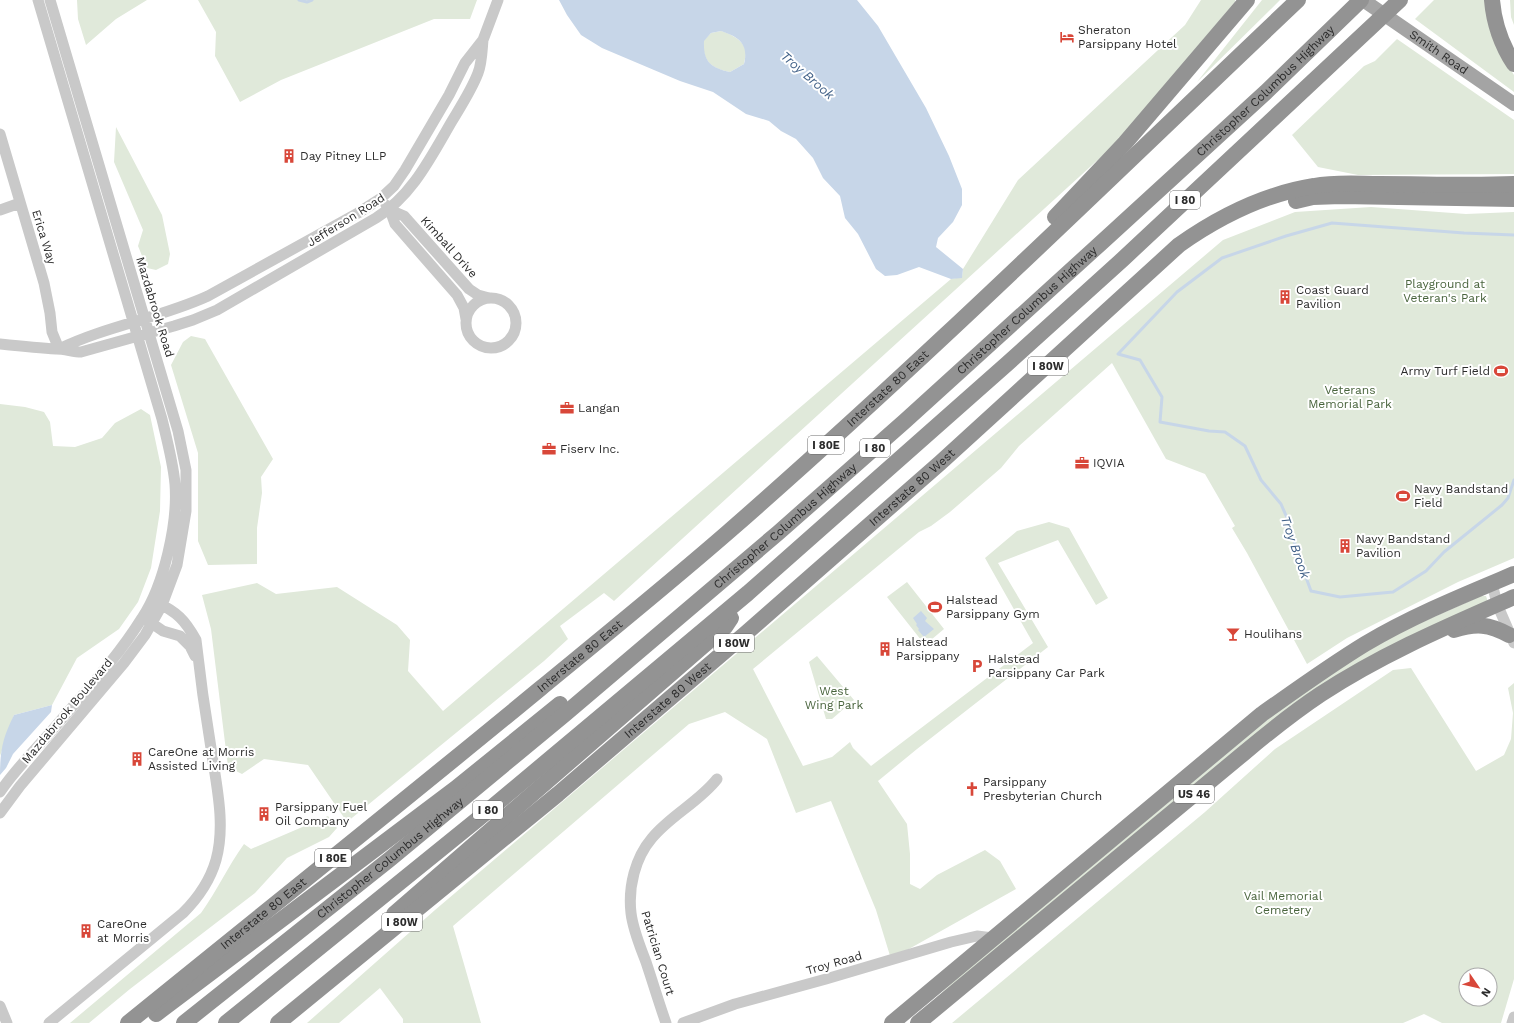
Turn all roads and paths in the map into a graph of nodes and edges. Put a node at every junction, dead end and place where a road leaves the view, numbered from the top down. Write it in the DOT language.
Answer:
graph roads {
  1 [pos="38,0"];
  2 [pos="50,0"];
  3 [pos="498,0"];
  4 [pos="1247,0"];
  5 [pos="1362,0"];
  6 [pos="1400,0"];
  7 [pos="1492,0"];
  8 [pos="1296,2"];
  9 [pos="1240,6"];
  10 [pos="483,40"];
  11 [pos="1514,64"];
  12 [pos="1514,104"];
  13 [pos="0,134"];
  14 [pos="1514,184"];
  15 [pos="380,199"];
  16 [pos="1514,199"];
  17 [pos="20,203"];
  18 [pos="0,210"];
  19 [pos="390,210"];
  20 [pos="1154,269"];
  21 [pos="1015,270"];
  22 [pos="490,298"];
  23 [pos="145,318"];
  24 [pos="466,319"];
  25 [pos="134,322"];
  26 [pos="149,333"];
  27 [pos="138,336"];
  28 [pos="0,344"];
  29 [pos="59,349"];
  30 [pos="1514,574"];
  31 [pos="1492,583"];
  32 [pos="748,593"];
  33 [pos="1514,597"];
  34 [pos="157,603"];
  35 [pos="1497,604"];
  36 [pos="147,621"];
  37 [pos="1512,639"];
  38 [pos="1409,644"];
  39 [pos="199,667"];
  40 [pos="596,689"];
  41 [pos="717,779"];
  42 [pos="0,792"];
  43 [pos="0,813"];
  44 [pos="993,938"];
  45 [pos="932,991"];
  46 [pos="0,1006"];
  47 [pos="1514,1017"];
  48 [pos="0,1020"];
  49 [pos="2,1023"];
  50 [pos="7,1023"];
  51 [pos="49,1023"];
  52 [pos="128,1023"];
  53 [pos="144,1023"];
  54 [pos="184,1023"];
  55 [pos="226,1023"];
  56 [pos="272,1023"];
  57 [pos="278,1023"];
  58 [pos="666,1023"];
  59 [pos="683,1023"];
  60 [pos="892,1023"];
  61 [pos="902,1023"];
  62 [pos="918,1023"];
  63 [pos="1512,1023"];
  1 -- 25 [label="street, Mazdabrook Road"];
  2 -- 23 [label="street, Mazdabrook Road"];
  3 -- 10 [label="street, Jefferson Road"];
  4 -- 9 [label="highway"];
  5 -- 12 [label="main road, Smith Road"];
  5 -- 40 [label="highway, Christopher Columbus Highway / I 80"];
  6 -- 32 [label="highway, Christopher Columbus Highway / I 80"];
  7 -- 11 [label="highway"];
  8 -- 21 [label="highway, Interstate 80 East"];
  9 -- 21 [label="highway"];
  10 -- 15 [label="street, Jefferson Road"];
  10 -- 19 [label="street, Jefferson Road"];
  13 -- 17 [label="street, Erica Way"];
  14 -- 20 [label="highway"];
  15 -- 19 [label="street, Kimball Drive"];
  15 -- 23 [label="street, Jefferson Road"];
  16 -- 20 [label="highway"];
  17 -- 18 [label="street"];
  17 -- 29 [label="street, Erica Way"];
  19 -- 22 [label="street, Kimball Drive"];
  19 -- 24 [label="street, Kimball Drive"];
  19 -- 26 [label="street, Jefferson Road"];
  20 -- 57 [label="highway, Interstate 80 West / I 80W"];
  21 -- 52 [label="highway, Interstate 80 East / I 80E"];
  22 -- 24 [label="street"];
  22 -- 24 [label="street, Kimball Drive"];
  23 -- 25 [label="street, Jefferson Road"];
  23 -- 26 [label="street, Mazdabrook Road"];
  25 -- 27 [label="street, Mazdabrook Road"];
  25 -- 29 [label="street, Jefferson Road"];
  26 -- 27 [label="street, Jefferson Road"];
  26 -- 34 [label="street, Mazdabrook Road"];
  27 -- 29 [label="street, Jefferson Road"];
  27 -- 34 [label="street, Mazdabrook Road"];
  28 -- 29 [label="street, Jefferson Road"];
  30 -- 31 [label="highway, US 46"];
  31 -- 35 [label="street"];
  31 -- 44 [label="highway, US 46"];
  32 -- 55 [label="highway, Christopher Columbus Highway / I 80"];
  32 -- 56 [label="highway"];
  33 -- 35 [label="highway, US 46"];
  34 -- 36 [label="street, Mazdabrook Road"];
  34 -- 39 [label="street"];
  35 -- 37 [label="street"];
  35 -- 38 [label="highway, US 46"];
  36 -- 39 [label="street"];
  36 -- 42 [label="street, Mazdabrook Boulevard"];
  36 -- 43 [label="street, Mazdabrook Boulevard"];
  37 -- 38 [label="highway"];
  38 -- 62 [label="highway, US 46"];
  39 -- 51 [label="street"];
  40 -- 53 [label="highway"];
  40 -- 54 [label="highway, Christopher Columbus Highway / I 80"];
  41 -- 58 [label="street, Patrician Court"];
  44 -- 45 [label="highway, US 46"];
  44 -- 59 [label="street, Troy Road"];
  45 -- 60 [label="highway, US 46"];
  45 -- 61 [label="highway"];
  46 -- 50 [label="street"];
  47 -- 63 [label="street"];
  48 -- 49 [label="street"];
}
